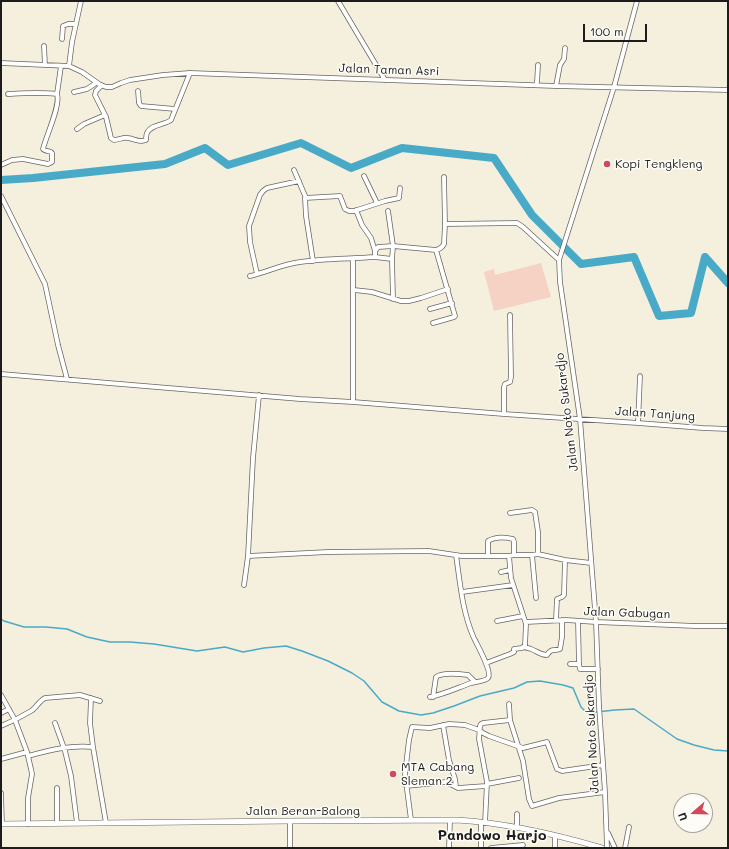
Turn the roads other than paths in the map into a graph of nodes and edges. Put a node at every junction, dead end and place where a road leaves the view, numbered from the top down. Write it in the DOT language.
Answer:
graph roads {
  1 [pos="81,1"];
  2 [pos="338,1"];
  3 [pos="637,1"];
  4 [pos="76,24"];
  5 [pos="62,39"];
  6 [pos="44,46"];
  7 [pos="565,48"];
  8 [pos="1,62"];
  9 [pos="45,65"];
  10 [pos="538,65"];
  11 [pos="61,66"];
  12 [pos="69,66"];
  13 [pos="190,73"];
  14 [pos="385,80"];
  15 [pos="96,83"];
  16 [pos="536,85"];
  17 [pos="101,86"];
  18 [pos="556,86"];
  19 [pos="614,87"];
  20 [pos="728,90"];
  21 [pos="138,91"];
  22 [pos="74,92"];
  23 [pos="8,94"];
  24 [pos="57,94"];
  25 [pos="175,109"];
  26 [pos="105,115"];
  27 [pos="77,129"];
  28 [pos="1,164"];
  29 [pos="294,170"];
  30 [pos="364,176"];
  31 [pos="444,177"];
  32 [pos="299,181"];
  33 [pos="400,188"];
  34 [pos="1,196"];
  35 [pos="306,198"];
  36 [pos="377,203"];
  37 [pos="356,210"];
  38 [pos="388,211"];
  39 [pos="445,224"];
  40 [pos="393,246"];
  41 [pos="436,250"];
  42 [pos="375,251"];
  43 [pos="375,257"];
  44 [pos="353,259"];
  45 [pos="392,259"];
  46 [pos="559,260"];
  47 [pos="313,261"];
  48 [pos="258,274"];
  49 [pos="250,276"];
  50 [pos="448,289"];
  51 [pos="354,290"];
  52 [pos="393,298"];
  53 [pos="452,303"];
  54 [pos="430,309"];
  55 [pos="510,315"];
  56 [pos="433,323"];
  57 [pos="1,374"];
  58 [pos="640,376"];
  59 [pos="67,379"];
  60 [pos="259,395"];
  61 [pos="353,402"];
  62 [pos="504,414"];
  63 [pos="580,419"];
  64 [pos="638,422"];
  65 [pos="728,429"];
  66 [pos="510,512"];
  67 [pos="538,554"];
  68 [pos="456,555"];
  69 [pos="514,555"];
  70 [pos="532,555"];
  71 [pos="248,556"];
  72 [pos="488,556"];
  73 [pos="509,556"];
  74 [pos="565,560"];
  75 [pos="591,562"];
  76 [pos="510,570"];
  77 [pos="501,572"];
  78 [pos="244,585"];
  79 [pos="513,585"];
  80 [pos="462,592"];
  81 [pos="536,598"];
  82 [pos="523,616"];
  83 [pos="556,620"];
  84 [pos="562,620"];
  85 [pos="497,621"];
  86 [pos="578,621"];
  87 [pos="526,622"];
  88 [pos="596,622"];
  89 [pos="728,626"];
  90 [pos="524,647"];
  91 [pos="486,663"];
  92 [pos="570,664"];
  93 [pos="579,664"];
  94 [pos="598,669"];
  95 [pos="475,682"];
  96 [pos="1,695"];
  97 [pos="90,698"];
  98 [pos="100,701"];
  99 [pos="509,704"];
  100 [pos="9,709"];
  101 [pos="1,713"];
  102 [pos="15,720"];
  103 [pos="510,720"];
  104 [pos="55,723"];
  105 [pos="443,725"];
  106 [pos="1,726"];
  107 [pos="479,730"];
  108 [pos="519,746"];
  109 [pos="63,747"];
  110 [pos="93,747"];
  111 [pos="27,754"];
  112 [pos="1,759"];
  113 [pos="603,765"];
  114 [pos="519,778"];
  115 [pos="487,785"];
  116 [pos="406,786"];
  117 [pos="456,787"];
  118 [pos="58,788"];
  119 [pos="605,792"];
  120 [pos="2,793"];
  121 [pos="517,814"];
  122 [pos="411,820"];
  123 [pos="450,820"];
  124 [pos="290,821"];
  125 [pos="483,822"];
  126 [pos="77,823"];
  127 [pos="106,823"];
  128 [pos="2,824"];
  129 [pos="28,824"];
  130 [pos="57,824"];
  131 [pos="517,827"];
  132 [pos="629,827"];
  133 [pos="607,831"];
  134 [pos="555,836"];
  135 [pos="523,845"];
  136 [pos="290,848"];
  137 [pos="449,848"];
  138 [pos="481,848"];
  139 [pos="491,848"];
  140 [pos="555,848"];
  141 [pos="602,848"];
  142 [pos="607,848"];
  143 [pos="615,848"];
  144 [pos="625,848"];
  1 -- 4 [label="street"];
  2 -- 14 [label="street"];
  3 -- 19 [label="street, Jalan Noto Sukardjo"];
  4 -- 5 [label="street"];
  4 -- 12 [label="street"];
  6 -- 9 [label="street"];
  7 -- 18 [label="street"];
  8 -- 9 [label="street"];
  9 -- 11 [label="street"];
  10 -- 16 [label="street"];
  11 -- 12 [label="street"];
  11 -- 24 [label="street"];
  12 -- 15 [label="street"];
  13 -- 14 [label="street, Jalan Taman Asri"];
  13 -- 17 [label="street, Jalan Taman Asri"];
  13 -- 25 [label="street"];
  14 -- 16 [label="street, Jalan Taman Asri"];
  15 -- 17 [label="street"];
  15 -- 22 [label="street"];
  16 -- 18 [label="street, Jalan Taman Asri"];
  17 -- 26 [label="street"];
  18 -- 19 [label="street, Jalan Taman Asri"];
  19 -- 20 [label="street, Jalan Taman Asri"];
  19 -- 46 [label="street, Jalan Noto Sukardjo"];
  21 -- 25 [label="street"];
  23 -- 24 [label="street"];
  24 -- 28 [label="street"];
  25 -- 26 [label="street"];
  26 -- 27 [label="street"];
  29 -- 32 [label="street"];
  30 -- 36 [label="street"];
  31 -- 39 [label="street"];
  32 -- 35 [label="street"];
  32 -- 48 [label="street"];
  33 -- 36 [label="street"];
  34 -- 59 [label="street"];
  35 -- 37 [label="street"];
  35 -- 47 [label="street"];
  36 -- 37 [label="street"];
  37 -- 42 [label="street"];
  38 -- 40 [label="street"];
  39 -- 41 [label="street"];
  39 -- 46 [label="street"];
  40 -- 41 [label="street"];
  40 -- 42 [label="street"];
  40 -- 45 [label="street"];
  41 -- 50 [label="street"];
  42 -- 43 [label="street"];
  43 -- 44 [label="street"];
  43 -- 45 [label="street"];
  44 -- 47 [label="street"];
  44 -- 51 [label="street"];
  45 -- 52 [label="street"];
  46 -- 63 [label="street, Jalan Noto Sukardjo"];
  47 -- 48 [label="street"];
  48 -- 49 [label="street"];
  50 -- 52 [label="street"];
  50 -- 53 [label="street"];
  51 -- 52 [label="street"];
  51 -- 61 [label="street"];
  53 -- 54 [label="street"];
  53 -- 56 [label="street"];
  55 -- 62 [label="street"];
  57 -- 59 [label="street, Jalan Tanjung"];
  58 -- 64 [label="street"];
  59 -- 60 [label="street, Jalan Tanjung"];
  60 -- 61 [label="street, Jalan Tanjung"];
  60 -- 71 [label="street"];
  61 -- 62 [label="street, Jalan Tanjung"];
  62 -- 63 [label="street, Jalan Tanjung"];
  63 -- 64 [label="street, Jalan Tanjung"];
  63 -- 75 [label="street, Jalan Noto Sukardjo"];
  64 -- 65 [label="street, Jalan Tanjung"];
  66 -- 67 [label="street"];
  67 -- 70 [label="street"];
  67 -- 74 [label="street"];
  68 -- 71 [label="street"];
  68 -- 72 [label="street"];
  68 -- 80 [label="street"];
  69 -- 70 [label="street"];
  69 -- 72 [label="street"];
  69 -- 73 [label="street"];
  70 -- 81 [label="street"];
  71 -- 78 [label="street"];
  72 -- 73 [label="street"];
  73 -- 76 [label="street"];
  74 -- 75 [label="street"];
  74 -- 83 [label="street"];
  75 -- 88 [label="street, Jalan Noto Sukardjo"];
  76 -- 77 [label="street"];
  76 -- 79 [label="street"];
  79 -- 80 [label="street"];
  79 -- 82 [label="street"];
  80 -- 91 [label="street"];
  82 -- 85 [label="street"];
  82 -- 87 [label="street"];
  83 -- 84 [label="street, Jalan Gabugan"];
  83 -- 87 [label="street, Jalan Gabugan"];
  84 -- 86 [label="street, Jalan Gabugan"];
  84 -- 90 [label="street"];
  86 -- 88 [label="street, Jalan Gabugan"];
  86 -- 93 [label="street"];
  87 -- 90 [label="street"];
  88 -- 89 [label="street, Jalan Gabugan"];
  88 -- 94 [label="street, Jalan Noto Sukardjo"];
  90 -- 91 [label="street"];
  91 -- 95 [label="street"];
  92 -- 93 [label="street"];
  93 -- 94 [label="street"];
  94 -- 113 [label="street, Jalan Noto Sukardjo"];
  95 -- 95 [label="street"];
  96 -- 100 [label="street"];
  97 -- 98 [label="street"];
  97 -- 102 [label="street"];
  97 -- 110 [label="street"];
  99 -- 103 [label="street"];
  100 -- 101 [label="street"];
  100 -- 102 [label="street"];
  102 -- 106 [label="street"];
  102 -- 111 [label="street"];
  103 -- 107 [label="street"];
  103 -- 108 [label="street"];
  104 -- 109 [label="street"];
  105 -- 107 [label="street"];
  105 -- 116 [label="street"];
  105 -- 117 [label="street"];
  107 -- 108 [label="street"];
  107 -- 115 [label="street"];
  108 -- 113 [label="street"];
  108 -- 119 [label="street"];
  109 -- 110 [label="street"];
  109 -- 111 [label="street"];
  109 -- 126 [label="street"];
  110 -- 127 [label="street"];
  111 -- 112 [label="street"];
  111 -- 129 [label="street"];
  113 -- 119 [label="street, Jalan Noto Sukardjo"];
  114 -- 115 [label="street"];
  115 -- 117 [label="street"];
  115 -- 125 [label="street"];
  116 -- 117 [label="street"];
  116 -- 122 [label="street"];
  118 -- 130 [label="street"];
  119 -- 133 [label="street, Jalan Noto Sukardjo"];
  120 -- 128 [label="street"];
  121 -- 131 [label="street"];
  122 -- 123 [label="main road, Jalan Beran-Balong"];
  122 -- 124 [label="main road, Jalan Beran-Balong"];
  123 -- 125 [label="main road, Jalan Beran-Balong"];
  123 -- 137 [label="street"];
  124 -- 127 [label="main road, Jalan Beran-Balong"];
  124 -- 136 [label="street"];
  125 -- 131 [label="main road, Jalan Beran-Balong"];
  125 -- 138 [label="street"];
  126 -- 127 [label="main road, Jalan Beran-Balong"];
  126 -- 130 [label="main road, Jalan Beran-Balong"];
  128 -- 129 [label="main road, Jalan Beran-Balong"];
  129 -- 130 [label="main road, Jalan Beran-Balong"];
  131 -- 134 [label="main road, Jalan Beran-Balong"];
  132 -- 144 [label="street"];
  133 -- 142 [label="street, Jalan Noto Sukardjo"];
  133 -- 143 [label="street, Jalan Noto Sukardjo"];
  134 -- 140 [label="street"];
  134 -- 141 [label="main road, Jalan Beran-Balong"];
  135 -- 139 [label="street"];
}
